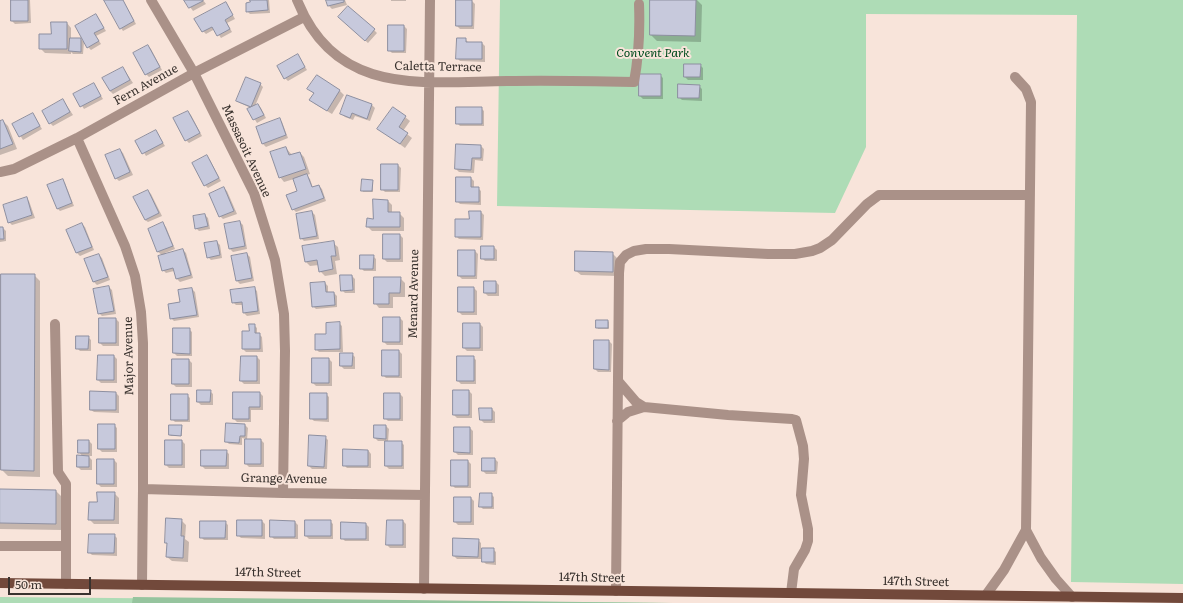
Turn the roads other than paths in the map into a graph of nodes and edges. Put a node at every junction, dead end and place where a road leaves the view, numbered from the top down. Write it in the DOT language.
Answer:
graph roads {
  1 [pos="151,0"];
  2 [pos="297,0"];
  3 [pos="430,0"];
  4 [pos="639,4"];
  5 [pos="304,17"];
  6 [pos="194,73"];
  7 [pos="1015,77"];
  8 [pos="429,82"];
  9 [pos="77,138"];
  10 [pos="0,172"];
  11 [pos="1030,195"];
  12 [pos="55,324"];
  13 [pos="618,381"];
  14 [pos="644,407"];
  15 [pos="617,421"];
  16 [pos="143,489"];
  17 [pos="283,493"];
  18 [pos="425,495"];
  19 [pos="1026,530"];
  20 [pos="0,546"];
  21 [pos="66,546"];
  22 [pos="0,583"];
  23 [pos="66,584"];
  24 [pos="142,585"];
  25 [pos="424,589"];
  26 [pos="616,591"];
  27 [pos="791,593"];
  28 [pos="986,596"];
  29 [pos="1072,597"];
  30 [pos="1183,598"];
  1 -- 6 [label="street, Massasoit Avenue"];
  2 -- 5 [label="street, Caletta Terrace"];
  3 -- 8 [label="street, Menard Avenue"];
  4 -- 8 [label="street, Caletta Terrace"];
  5 -- 6 [label="street, Fern Avenue"];
  5 -- 8 [label="street, Caletta Terrace"];
  6 -- 9 [label="street, Fern Avenue"];
  6 -- 17 [label="street, Massasoit Avenue"];
  7 -- 11 [label="street"];
  8 -- 18 [label="street, Menard Avenue"];
  9 -- 10 [label="street, Fern Avenue"];
  9 -- 16 [label="street, Major Avenue"];
  11 -- 13 [label="street"];
  11 -- 19 [label="street"];
  12 -- 21 [label="street"];
  13 -- 14 [label="street"];
  13 -- 15 [label="street"];
  14 -- 15 [label="street"];
  14 -- 27 [label="street"];
  15 -- 26 [label="street"];
  16 -- 17 [label="street, Grange Avenue"];
  16 -- 24 [label="street, Major Avenue"];
  17 -- 18 [label="street, Grange Avenue"];
  18 -- 25 [label="street, Menard Avenue"];
  19 -- 28 [label="street"];
  19 -- 29 [label="street"];
  20 -- 21 [label="street"];
  21 -- 23 [label="street"];
  22 -- 23 [label="main road, 147th Street"];
  23 -- 24 [label="main road, 147th Street"];
  24 -- 25 [label="main road, 147th Street"];
  25 -- 26 [label="main road, 147th Street"];
  26 -- 27 [label="main road, 147th Street"];
  27 -- 28 [label="main road, 147th Street"];
  28 -- 29 [label="main road, 147th Street"];
  29 -- 30 [label="main road, 147th Street"];
}
